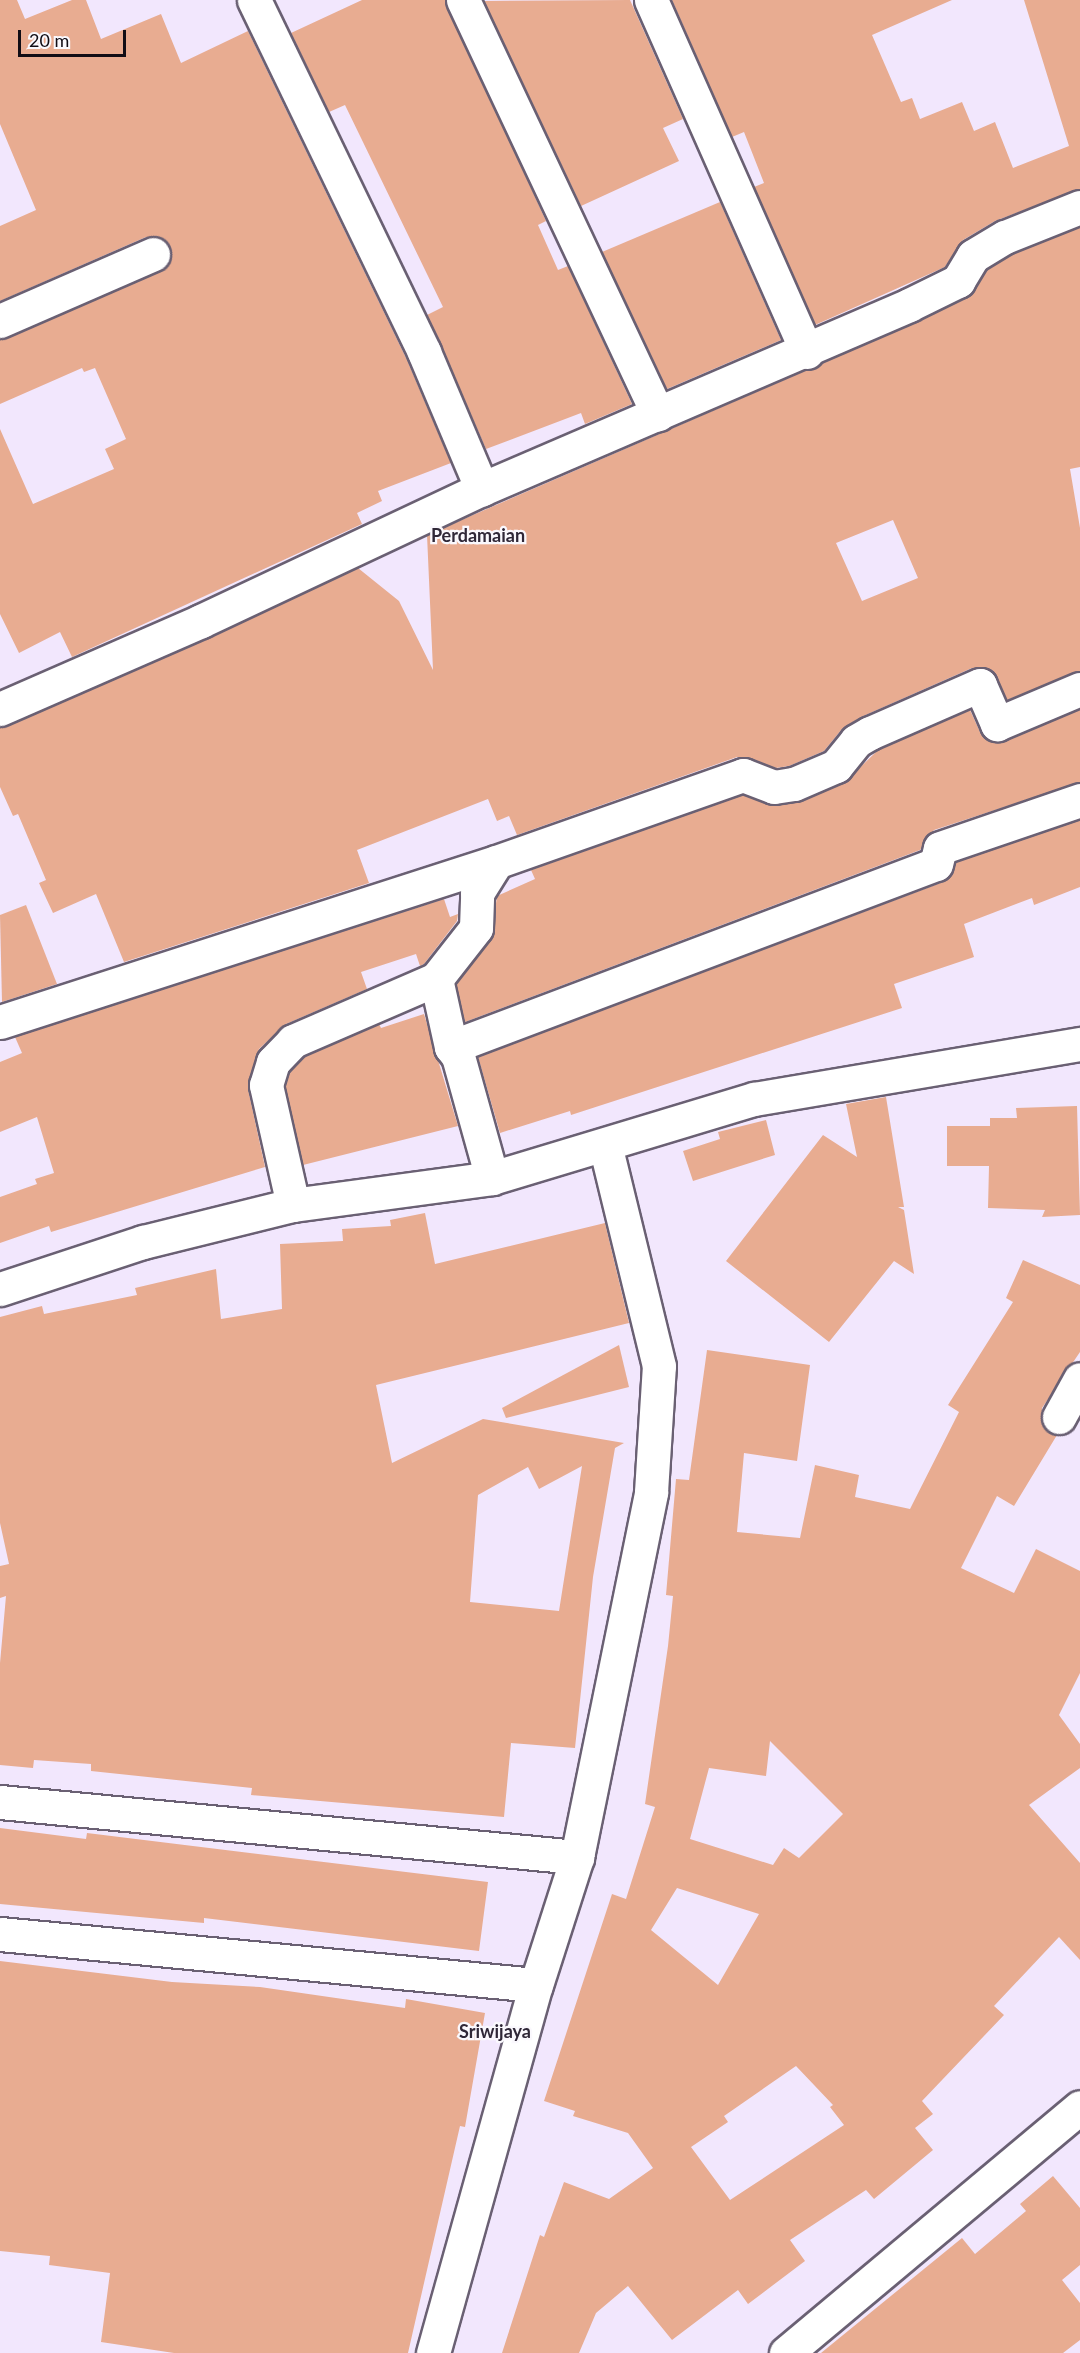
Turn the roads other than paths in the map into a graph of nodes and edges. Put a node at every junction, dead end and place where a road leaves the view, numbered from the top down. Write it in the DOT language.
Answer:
graph roads {
  1 [pos="255,0"];
  2 [pos="463,0"];
  3 [pos="651,0"];
  4 [pos="1080,207"];
  5 [pos="153,254"];
  6 [pos="0,321"];
  7 [pos="807,352"];
  8 [pos="658,414"];
  9 [pos="482,489"];
  10 [pos="1080,689"];
  11 [pos="0,709"];
  12 [pos="1080,800"];
  13 [pos="496,862"];
  14 [pos="436,979"];
  15 [pos="0,1023"];
  16 [pos="1080,1044"];
  17 [pos="451,1047"];
  18 [pos="605,1144"];
  19 [pos="492,1178"];
  20 [pos="293,1205"];
  21 [pos="0,1289"];
  22 [pos="1080,1379"];
  23 [pos="1059,1417"];
  24 [pos="0,1802"];
  25 [pos="577,1857"];
  26 [pos="0,1934"];
  27 [pos="536,1985"];
  28 [pos="1080,2107"];
  29 [pos="433,2353"];
  30 [pos="786,2353"];
  1 -- 9 [label="street"];
  2 -- 8 [label="street"];
  3 -- 7 [label="street"];
  4 -- 7 [label="street"];
  5 -- 6 [label="street"];
  7 -- 8 [label="street"];
  8 -- 9 [label="street"];
  9 -- 11 [label="street"];
  10 -- 13 [label="street"];
  12 -- 17 [label="street"];
  13 -- 14 [label="street"];
  13 -- 15 [label="street"];
  14 -- 17 [label="street"];
  14 -- 20 [label="street"];
  16 -- 18 [label="street"];
  17 -- 19 [label="street"];
  18 -- 19 [label="street"];
  18 -- 25 [label="street"];
  19 -- 20 [label="street"];
  20 -- 21 [label="street"];
  22 -- 23 [label="street"];
  24 -- 25 [label="street"];
  25 -- 27 [label="street"];
  26 -- 27 [label="street"];
  27 -- 29 [label="street"];
  28 -- 30 [label="street"];
}
